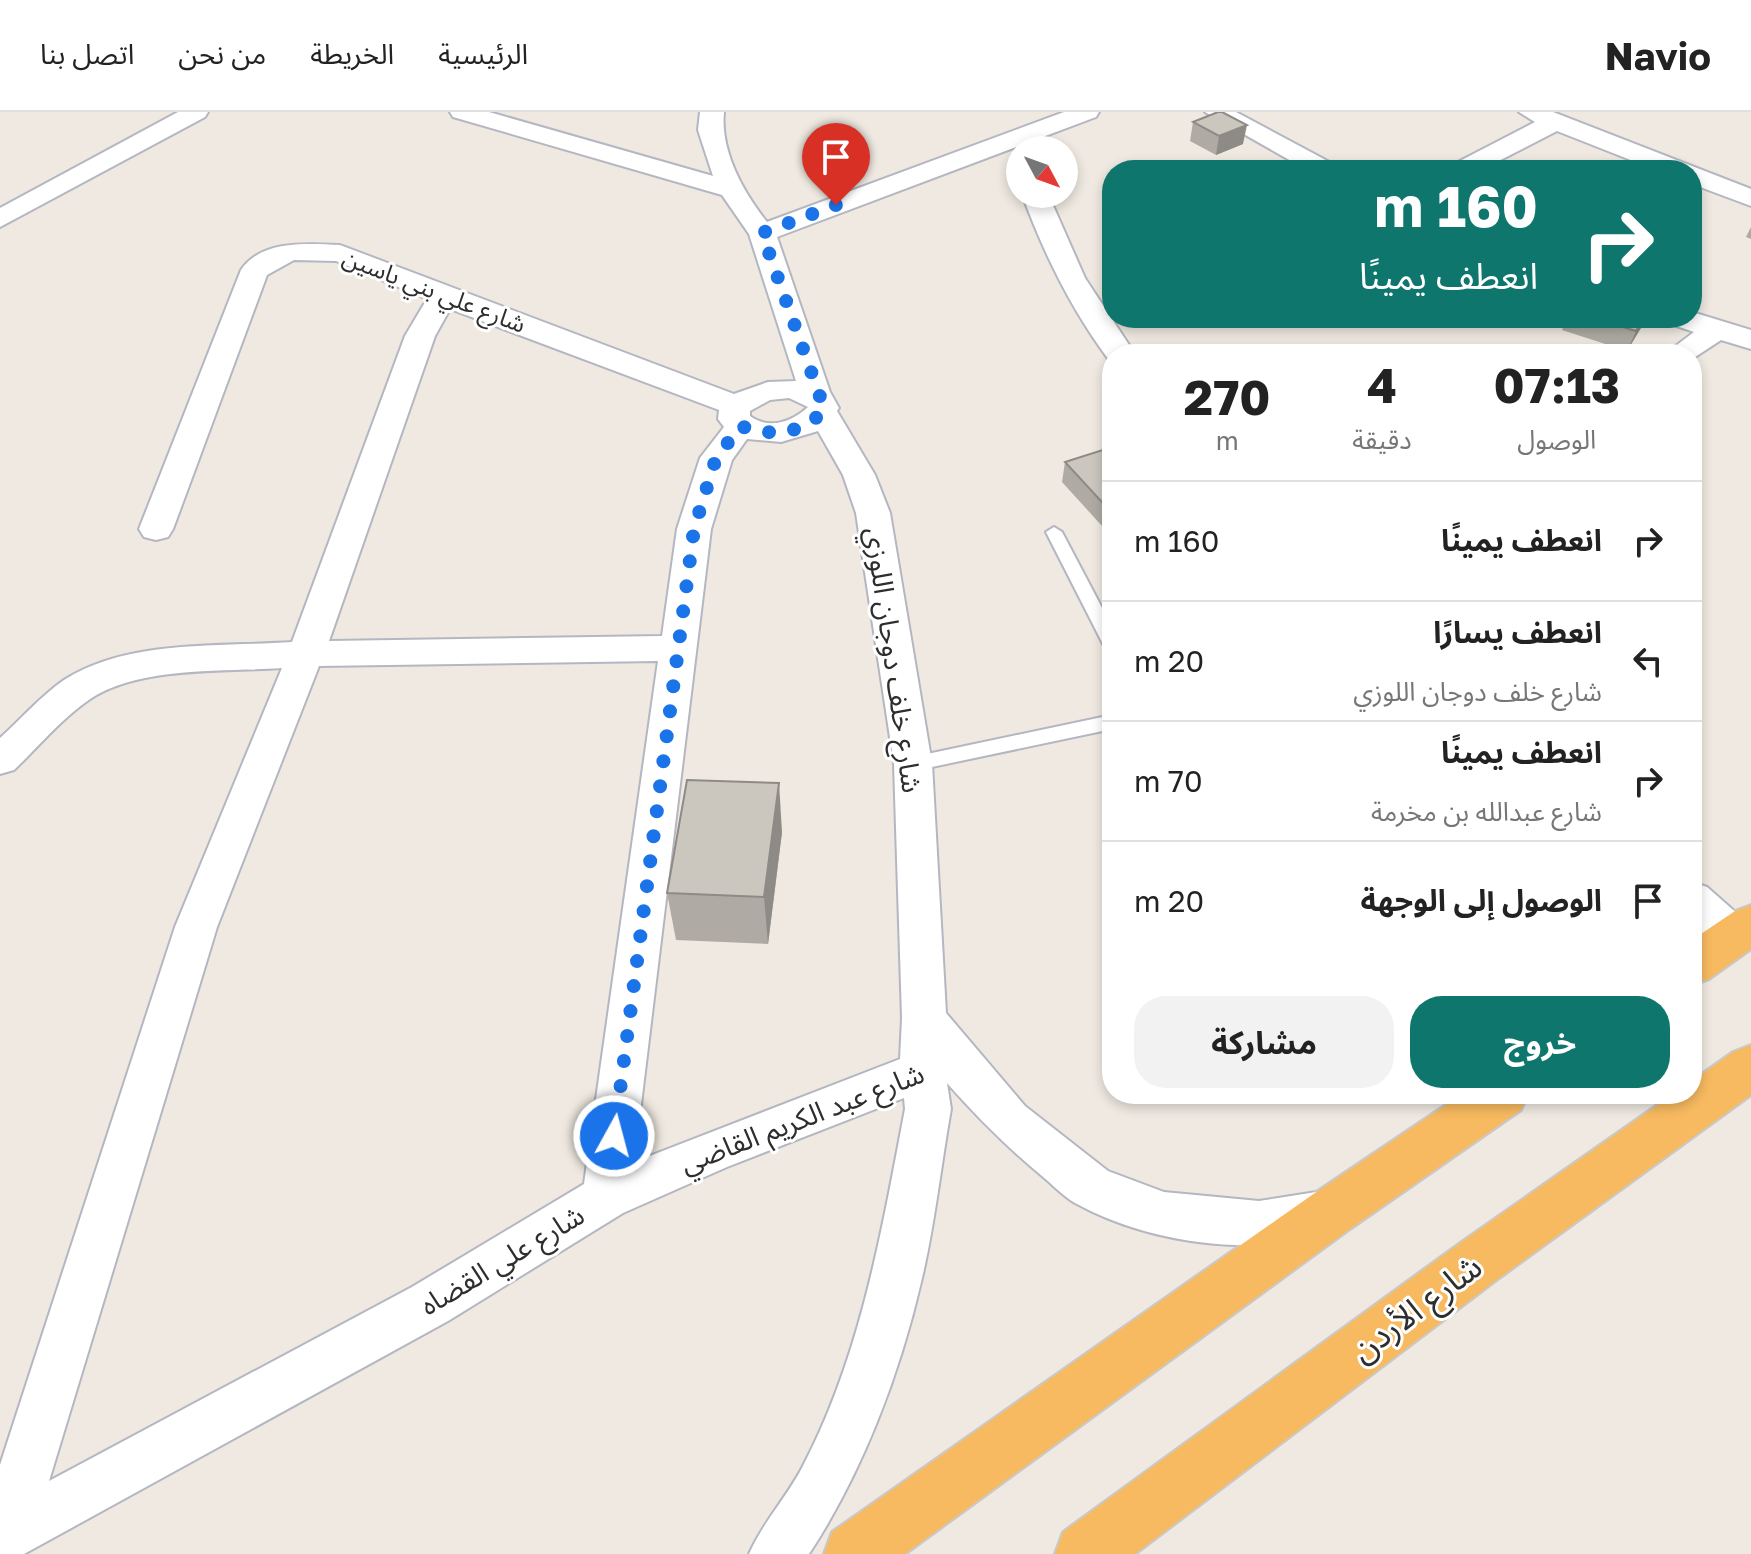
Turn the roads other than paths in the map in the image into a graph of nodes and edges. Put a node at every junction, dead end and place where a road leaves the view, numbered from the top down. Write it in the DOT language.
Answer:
graph roads {
  1 [pos="196,112"];
  2 [pos="462,112"];
  3 [pos="712,112"];
  4 [pos="1087,112"];
  5 [pos="1217,112"];
  6 [pos="1531,112"];
  7 [pos="1555,122"];
  8 [pos="1038,136"];
  9 [pos="1006,149"];
  10 [pos="1307,160"];
  11 [pos="1481,160"];
  12 [pos="1653,160"];
  13 [pos="1702,179"];
  14 [pos="733,190"];
  15 [pos="1751,198"];
  16 [pos="1041,208"];
  17 [pos="0,219"];
  18 [pos="762,233"];
  19 [pos="443,296"];
  20 [pos="1702,325"];
  21 [pos="1717,330"];
  22 [pos="1751,340"];
  23 [pos="1112,344"];
  24 [pos="1695,344"];
  25 [pos="819,403"];
  26 [pos="739,416"];
  27 [pos="156,529"];
  28 [pos="1054,532"];
  29 [pos="1102,625"];
  30 [pos="676,648"];
  31 [pos="306,654"];
  32 [pos="1102,724"];
  33 [pos="0,760"];
  34 [pos="913,764"];
  35 [pos="1702,905"];
  36 [pos="1742,930"];
  37 [pos="1702,958"];
  38 [pos="938,1064"];
  39 [pos="1751,1067"];
  40 [pos="1702,1102"];
  41 [pos="1488,1104"];
  42 [pos="1699,1104"];
  43 [pos="606,1197"];
  44 [pos="1331,1212"];
  45 [pos="2,1535"];
  46 [pos="777,1554"];
  47 [pos="854,1554"];
  48 [pos="1085,1554"];
  1 -- 17 [label="street"];
  2 -- 14 [label="street"];
  3 -- 14 [label="street, شارع خلف دوجان اللوزي"];
  4 -- 8 [label="street"];
  5 -- 10 [label="street"];
  6 -- 7 [label="street"];
  7 -- 11 [label="street"];
  7 -- 12 [label="street"];
  9 -- 18 [label="street"];
  13 -- 15 [label="street"];
  14 -- 18 [label="street, شارع خلف دوجان اللوزي"];
  16 -- 23 [label="street"];
  18 -- 25 [label="street, شارع خلف دوجان اللوزي"];
  19 -- 26 [label="street, شارع علي بني ياسين"];
  19 -- 27 [label="street, شارع علي بني ياسين"];
  19 -- 31 [label="street"];
  20 -- 21 [label="street"];
  21 -- 22 [label="street"];
  21 -- 24 [label="street"];
  25 -- 26 [label="street"];
  25 -- 26 [label="street, شارع علي بني ياسين"];
  25 -- 34 [label="street, شارع خلف دوجان اللوزي"];
  26 -- 30 [label="street, شارع علي القضاه"];
  28 -- 29 [label="lane"];
  30 -- 31 [label="street"];
  30 -- 43 [label="street, شارع علي القضاه"];
  31 -- 33 [label="street"];
  31 -- 45 [label="street"];
  32 -- 34 [label="lane"];
  34 -- 38 [label="street, شارع خلف دوجان اللوزي"];
  35 -- 36 [label="street"];
  36 -- 37 [label="highway"];
  38 -- 43 [label="street, شارع عبد الكريم القاضي"];
  38 -- 44 [label="street"];
  38 -- 46 [label="street, شارع خلف دوجان اللوزي"];
  39 -- 40 [label="highway, شارع الأردن"];
  41 -- 44 [label="highway"];
  42 -- 48 [label="highway, شارع الأردن"];
  43 -- 45 [label="street, شارع علي القضاه"];
  44 -- 47 [label="highway"];
}
